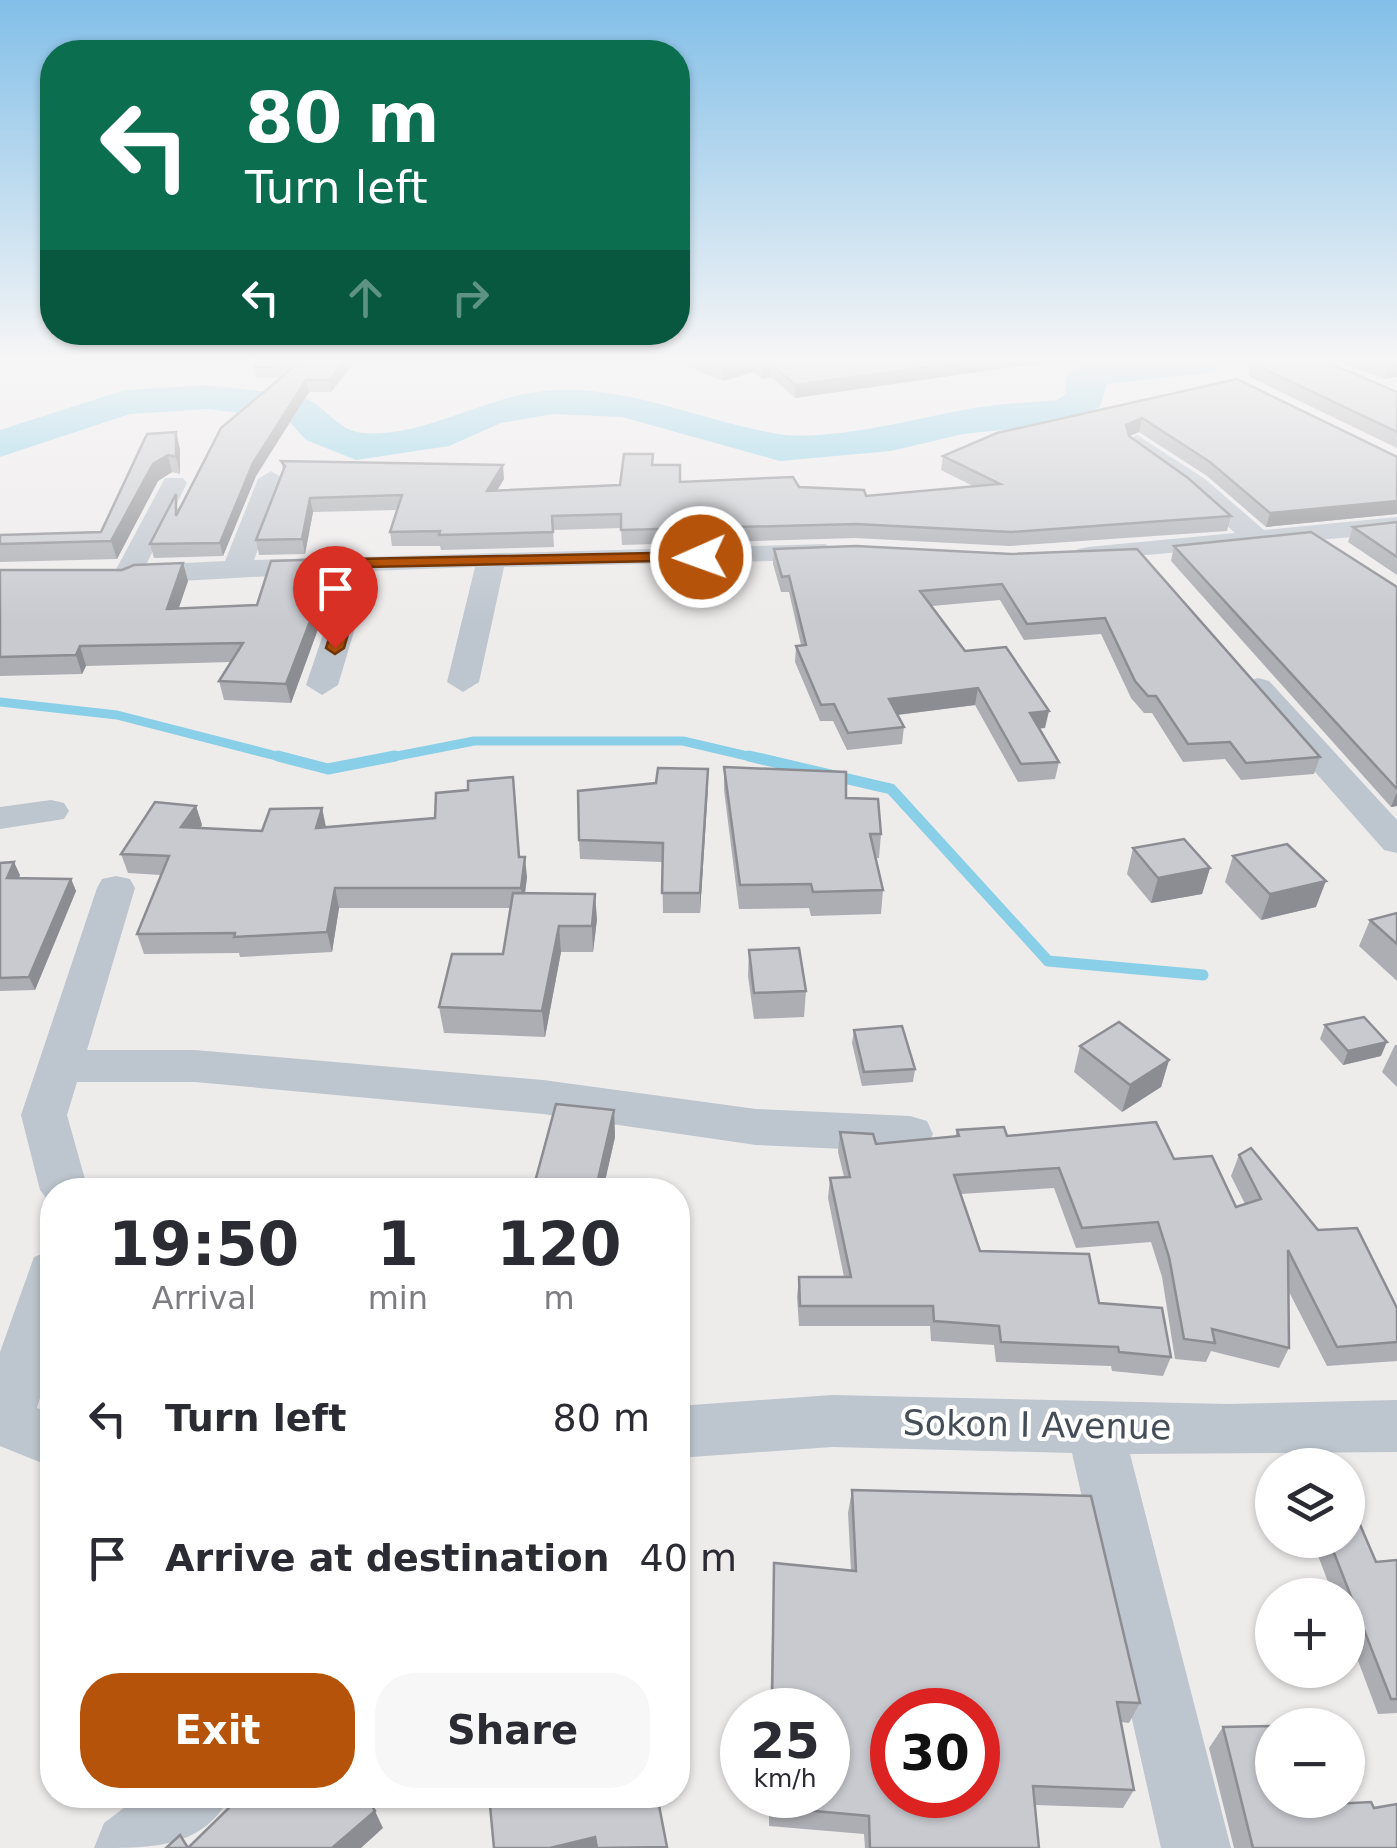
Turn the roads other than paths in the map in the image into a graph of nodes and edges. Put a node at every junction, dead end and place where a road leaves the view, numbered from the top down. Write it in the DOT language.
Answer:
graph roads {
  1 [pos="1146,448"];
  2 [pos="271,479"];
  3 [pos="174,483"];
  4 [pos="1397,525"];
  5 [pos="1309,532"];
  6 [pos="1256,537"];
  7 [pos="855,550"];
  8 [pos="1142,552"];
  9 [pos="1065,556"];
  10 [pos="491,560"];
  11 [pos="360,562"];
  12 [pos="1353,562"];
  13 [pos="236,569"];
  14 [pos="126,574"];
  15 [pos="90,575"];
  16 [pos="1164,582"];
  17 [pos="1241,668"];
  18 [pos="463,682"];
  19 [pos="322,685"];
  20 [pos="52,811"];
  21 [pos="0,818"];
  22 [pos="1397,842"];
  23 [pos="116,888"];
  24 [pos="60,1066"];
  25 [pos="910,1134"];
  26 [pos="61,1178"];
  27 [pos="40,1329"];
  28 [pos="1096,1426"];
  29 [pos="1397,1426"];
  30 [pos="19,1428"];
  31 [pos="690,1431"];
  32 [pos="180,1808"];
  33 [pos="129,1848"];
  34 [pos="1196,1848"];
  1 -- 6 [label="street"];
  2 -- 13 [label="street"];
  3 -- 14 [label="street"];
  4 -- 5 [label="street"];
  5 -- 6 [label="street"];
  5 -- 12 [label="street"];
  6 -- 8 [label="street"];
  7 -- 10 [label="street"];
  8 -- 9 [label="street"];
  8 -- 16 [label="street"];
  10 -- 11 [label="street"];
  10 -- 18 [label="street"];
  11 -- 13 [label="street"];
  11 -- 19 [label="street"];
  13 -- 14 [label="street"];
  14 -- 15 [label="street"];
  17 -- 22 [label="street"];
  20 -- 21 [label="street"];
  23 -- 24 [label="street"];
  24 -- 25 [label="street"];
  24 -- 26 [label="street"];
  27 -- 30 [label="street"];
  28 -- 29 [label="street, Sokon I Avenue"];
  28 -- 31 [label="street, Sokon I Avenue"];
  28 -- 34 [label="street"];
  32 -- 33 [label="street"];
}
